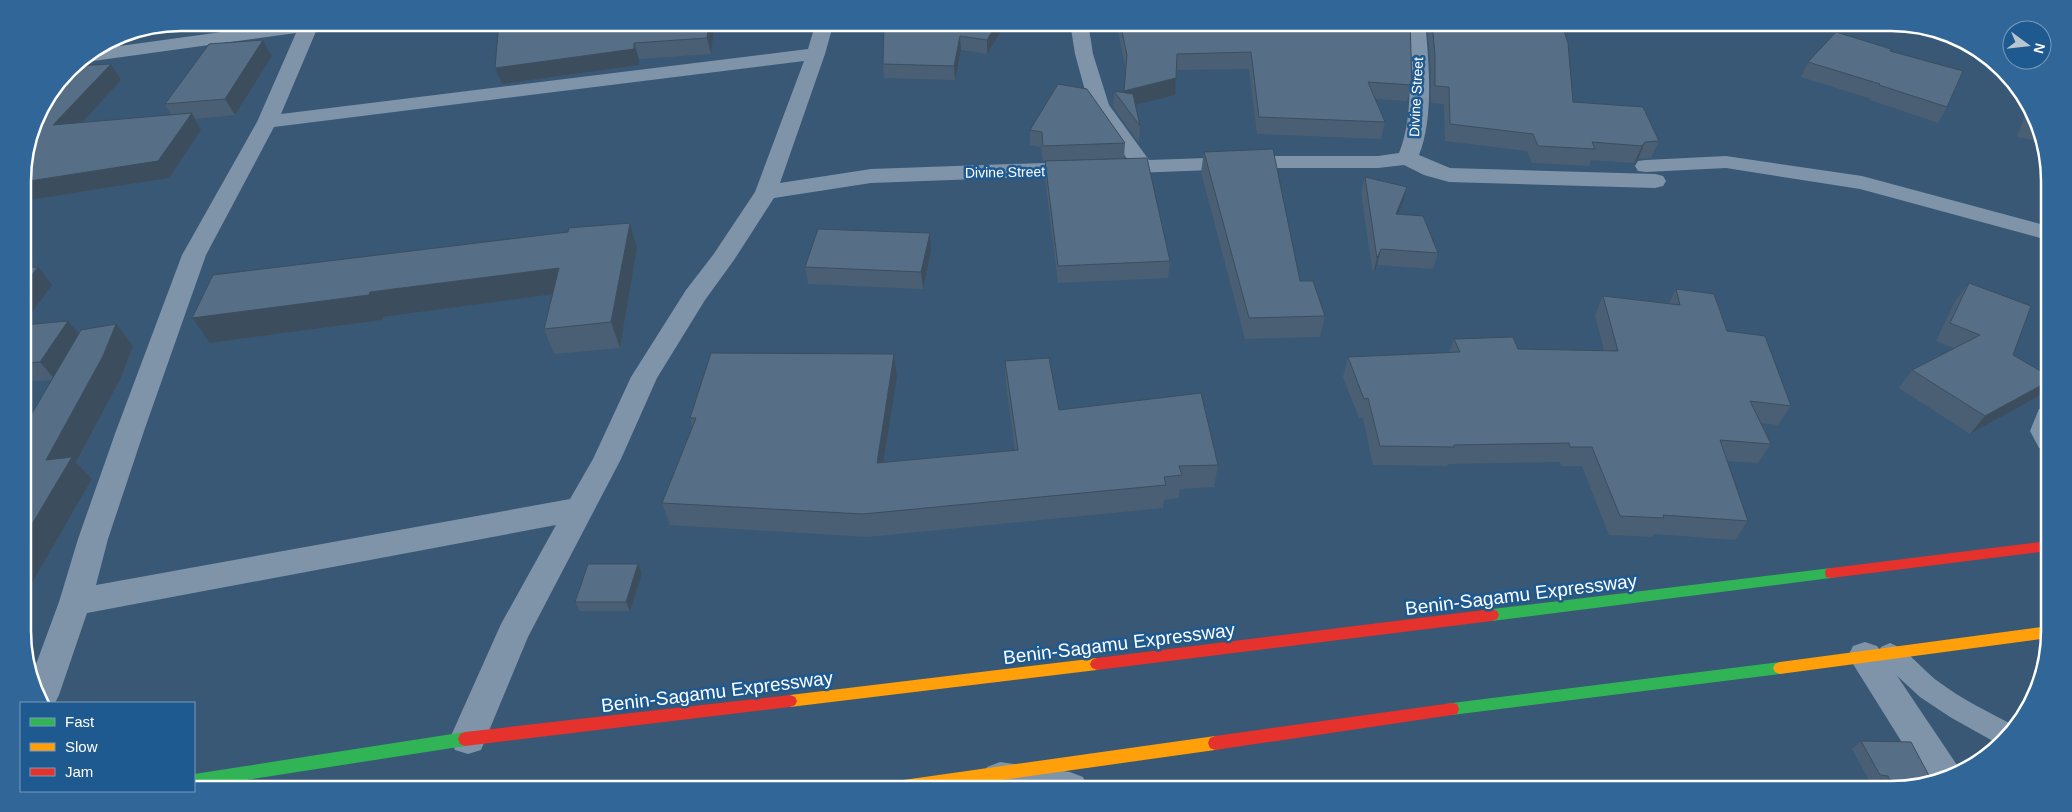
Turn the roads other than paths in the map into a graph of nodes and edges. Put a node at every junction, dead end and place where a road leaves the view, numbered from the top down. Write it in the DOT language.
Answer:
graph roads {
  1 [pos="261,31"];
  2 [pos="306,31"];
  3 [pos="822,31"];
  4 [pos="1080,31"];
  5 [pos="1417,31"];
  6 [pos="102,54"];
  7 [pos="816,54"];
  8 [pos="267,122"];
  9 [pos="1407,158"];
  10 [pos="1143,167"];
  11 [pos="766,192"];
  12 [pos="2041,231"];
  13 [pos="580,509"];
  14 [pos="2041,547"];
  15 [pos="75,602"];
  16 [pos="2041,633"];
  17 [pos="1877,655"];
  18 [pos="44,690"];
  19 [pos="2001,732"];
  20 [pos="468,738"];
  21 [pos="1942,771"];
  22 [pos="984,777"];
  23 [pos="195,781"];
  24 [pos="956,781"];
  25 [pos="1009,781"];
  1 -- 6 [label="street"];
  2 -- 8 [label="street"];
  3 -- 7 [label="street"];
  4 -- 10 [label="street"];
  5 -- 9 [label="street, Divine Street"];
  7 -- 8 [label="street"];
  7 -- 11 [label="street"];
  8 -- 15 [label="street"];
  9 -- 10 [label="street, Divine Street"];
  9 -- 12 [label="street"];
  10 -- 11 [label="street, Divine Street"];
  11 -- 13 [label="street"];
  13 -- 15 [label="street"];
  13 -- 20 [label="street"];
  14 -- 20 [label="highway, Benin-Sagamu Expressway"];
  15 -- 18 [label="street"];
  16 -- 17 [label="highway"];
  17 -- 19 [label="lane"];
  17 -- 21 [label="street"];
  17 -- 22 [label="highway"];
  20 -- 23 [label="highway, Benin-Sagamu Expressway"];
  22 -- 24 [label="highway"];
  22 -- 25 [label="street"];
}
